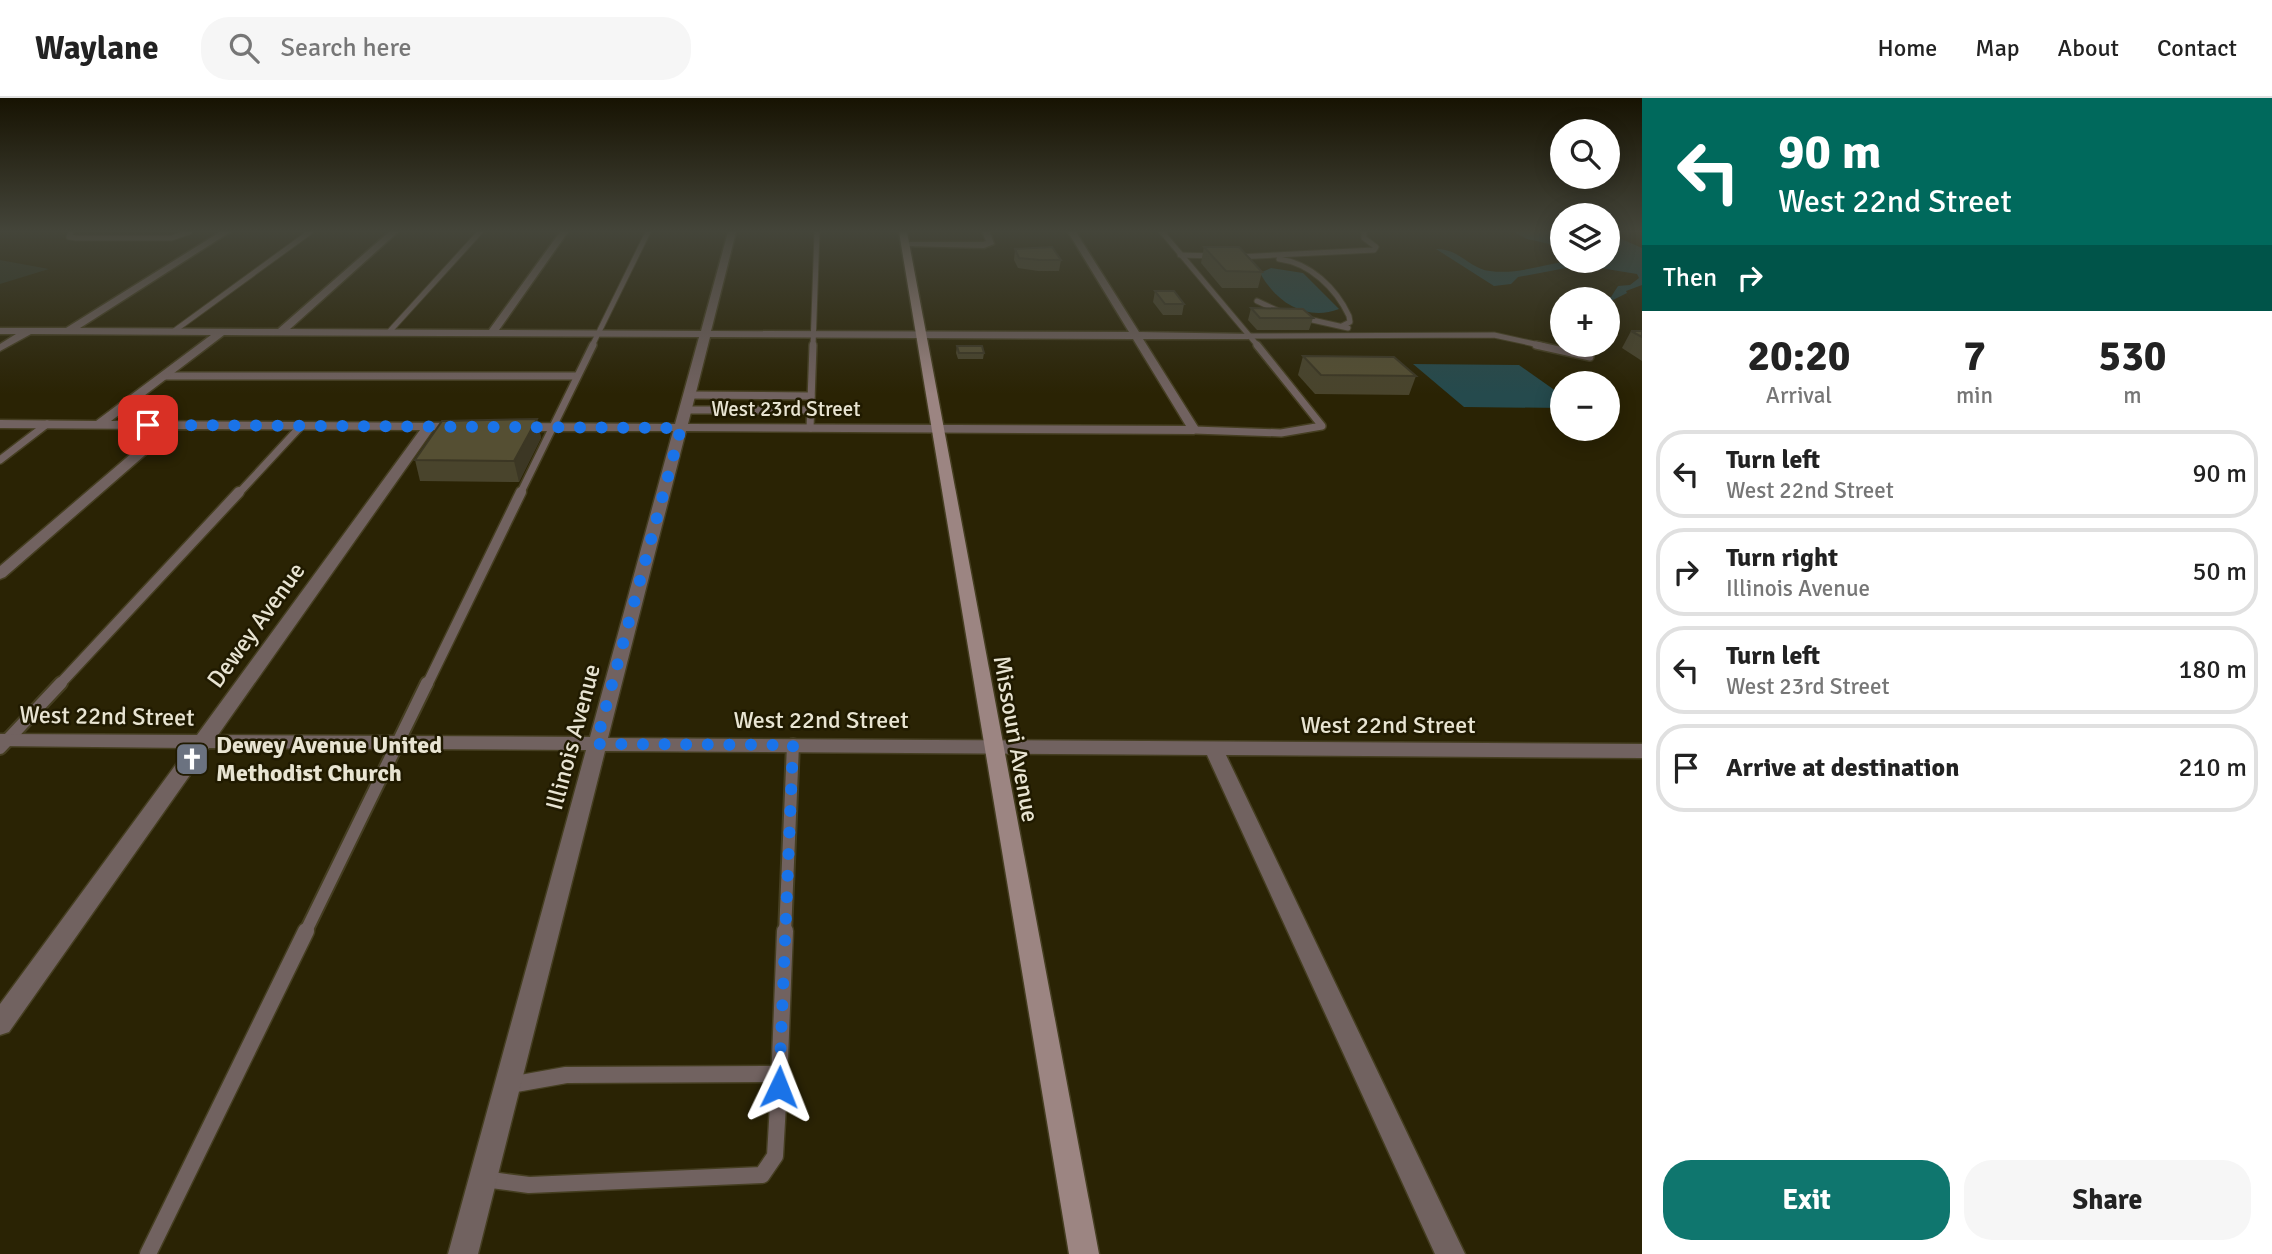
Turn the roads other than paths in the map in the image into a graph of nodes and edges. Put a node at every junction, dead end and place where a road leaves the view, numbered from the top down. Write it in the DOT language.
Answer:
graph roads {
  1 [pos="140,286"];
  2 [pos="236,286"];
  3 [pos="333,286"];
  4 [pos="431,286"];
  5 [pos="525,286"];
  6 [pos="621,286"];
  7 [pos="718,286"];
  8 [pos="815,286"];
  9 [pos="912,286"];
  10 [pos="1105,286"];
  11 [pos="1208,286"];
  12 [pos="1327,286"];
  13 [pos="1257,301"];
  14 [pos="1342,326"];
  15 [pos="0,331"];
  16 [pos="29,331"];
  17 [pos="69,331"];
  18 [pos="174,331"];
  19 [pos="221,331"];
  20 [pos="281,332"];
  21 [pos="389,332"];
  22 [pos="492,332"];
  23 [pos="597,333"];
  24 [pos="706,334"];
  25 [pos="813,334"];
  26 [pos="920,335"];
  27 [pos="1358,335"];
  28 [pos="1136,336"];
  29 [pos="1248,336"];
  30 [pos="1550,347"];
  31 [pos="0,348"];
  32 [pos="163,376"];
  33 [pos="577,376"];
  34 [pos="811,396"];
  35 [pos="810,410"];
  36 [pos="685,411"];
  37 [pos="0,424"];
  38 [pos="47,424"];
  39 [pos="100,424"];
  40 [pos="172,425"];
  41 [pos="301,426"];
  42 [pos="429,427"];
  43 [pos="470,427"];
  44 [pos="497,427"];
  45 [pos="551,427"];
  46 [pos="810,428"];
  47 [pos="937,429"];
  48 [pos="1194,430"];
  49 [pos="0,460"];
  50 [pos="0,574"];
  51 [pos="2,742"];
  52 [pos="202,742"];
  53 [pos="399,743"];
  54 [pos="596,744"];
  55 [pos="793,745"];
  56 [pos="992,746"];
  57 [pos="1214,749"];
  58 [pos="1642,751"];
  59 [pos="0,1024"];
  60 [pos="507,1085"];
  61 [pos="779,1087"];
  62 [pos="483,1179"];
  63 [pos="148,1254"];
  64 [pos="463,1254"];
  65 [pos="1084,1254"];
  66 [pos="1450,1254"];
  1 -- 17 [label="street"];
  2 -- 18 [label="lane"];
  3 -- 20 [label="street"];
  4 -- 21 [label="lane"];
  5 -- 22 [label="street"];
  6 -- 23 [label="lane"];
  7 -- 24 [label="street, Illinois Avenue"];
  8 -- 25 [label="lane"];
  9 -- 26 [label="street, Missouri Avenue"];
  10 -- 28 [label="street"];
  11 -- 29 [label="lane"];
  12 -- 14 [label="lane"];
  13 -- 14 [label="lane"];
  14 -- 27 [label="lane"];
  15 -- 16 [label="street"];
  16 -- 17 [label="street"];
  16 -- 31 [label="street"];
  17 -- 18 [label="street"];
  18 -- 19 [label="street"];
  19 -- 20 [label="street"];
  19 -- 32 [label="street"];
  20 -- 21 [label="street"];
  21 -- 22 [label="street"];
  22 -- 23 [label="street"];
  23 -- 24 [label="street"];
  23 -- 33 [label="lane"];
  24 -- 25 [label="street"];
  24 -- 36 [label="street, Illinois Avenue"];
  25 -- 26 [label="street"];
  25 -- 34 [label="lane"];
  26 -- 28 [label="street"];
  26 -- 47 [label="street, Missouri Avenue"];
  27 -- 29 [label="lane"];
  27 -- 30 [label="lane"];
  28 -- 29 [label="street"];
  28 -- 48 [label="street"];
  29 -- 48 [label="lane"];
  32 -- 33 [label="lane"];
  32 -- 39 [label="street"];
  33 -- 45 [label="lane"];
  34 -- 35 [label="lane"];
  34 -- 36 [label="lane"];
  35 -- 36 [label="lane"];
  35 -- 46 [label="lane"];
  36 -- 45 [label="street, West 23rd Street"];
  36 -- 46 [label="street, West 23rd Street"];
  36 -- 54 [label="street, Illinois Avenue"];
  37 -- 38 [label="street"];
  38 -- 39 [label="street"];
  38 -- 49 [label="lane"];
  39 -- 40 [label="street"];
  40 -- 41 [label="street"];
  40 -- 50 [label="street"];
  41 -- 42 [label="street"];
  41 -- 51 [label="lane"];
  42 -- 43 [label="street"];
  42 -- 52 [label="street, Dewey Avenue"];
  44 -- 45 [label="street, West 23rd Street"];
  45 -- 53 [label="lane"];
  46 -- 47 [label="street, West 23rd Street"];
  47 -- 48 [label="street, West 23rd Street"];
  47 -- 56 [label="street, Missouri Avenue"];
  51 -- 52 [label="street, West 22nd Street"];
  52 -- 53 [label="street, West 22nd Street"];
  52 -- 59 [label="street, Dewey Avenue"];
  53 -- 54 [label="street, West 22nd Street"];
  53 -- 63 [label="lane"];
  54 -- 55 [label="street, West 22nd Street"];
  54 -- 60 [label="street, Illinois Avenue"];
  55 -- 56 [label="street, West 22nd Street"];
  55 -- 61 [label="lane"];
  56 -- 57 [label="street, West 22nd Street"];
  56 -- 65 [label="street, Missouri Avenue"];
  57 -- 58 [label="street, West 22nd Street"];
  57 -- 66 [label="street"];
  60 -- 61 [label="lane"];
  60 -- 62 [label="street, Illinois Avenue"];
  61 -- 62 [label="lane"];
  62 -- 64 [label="street, Illinois Avenue"];
}
